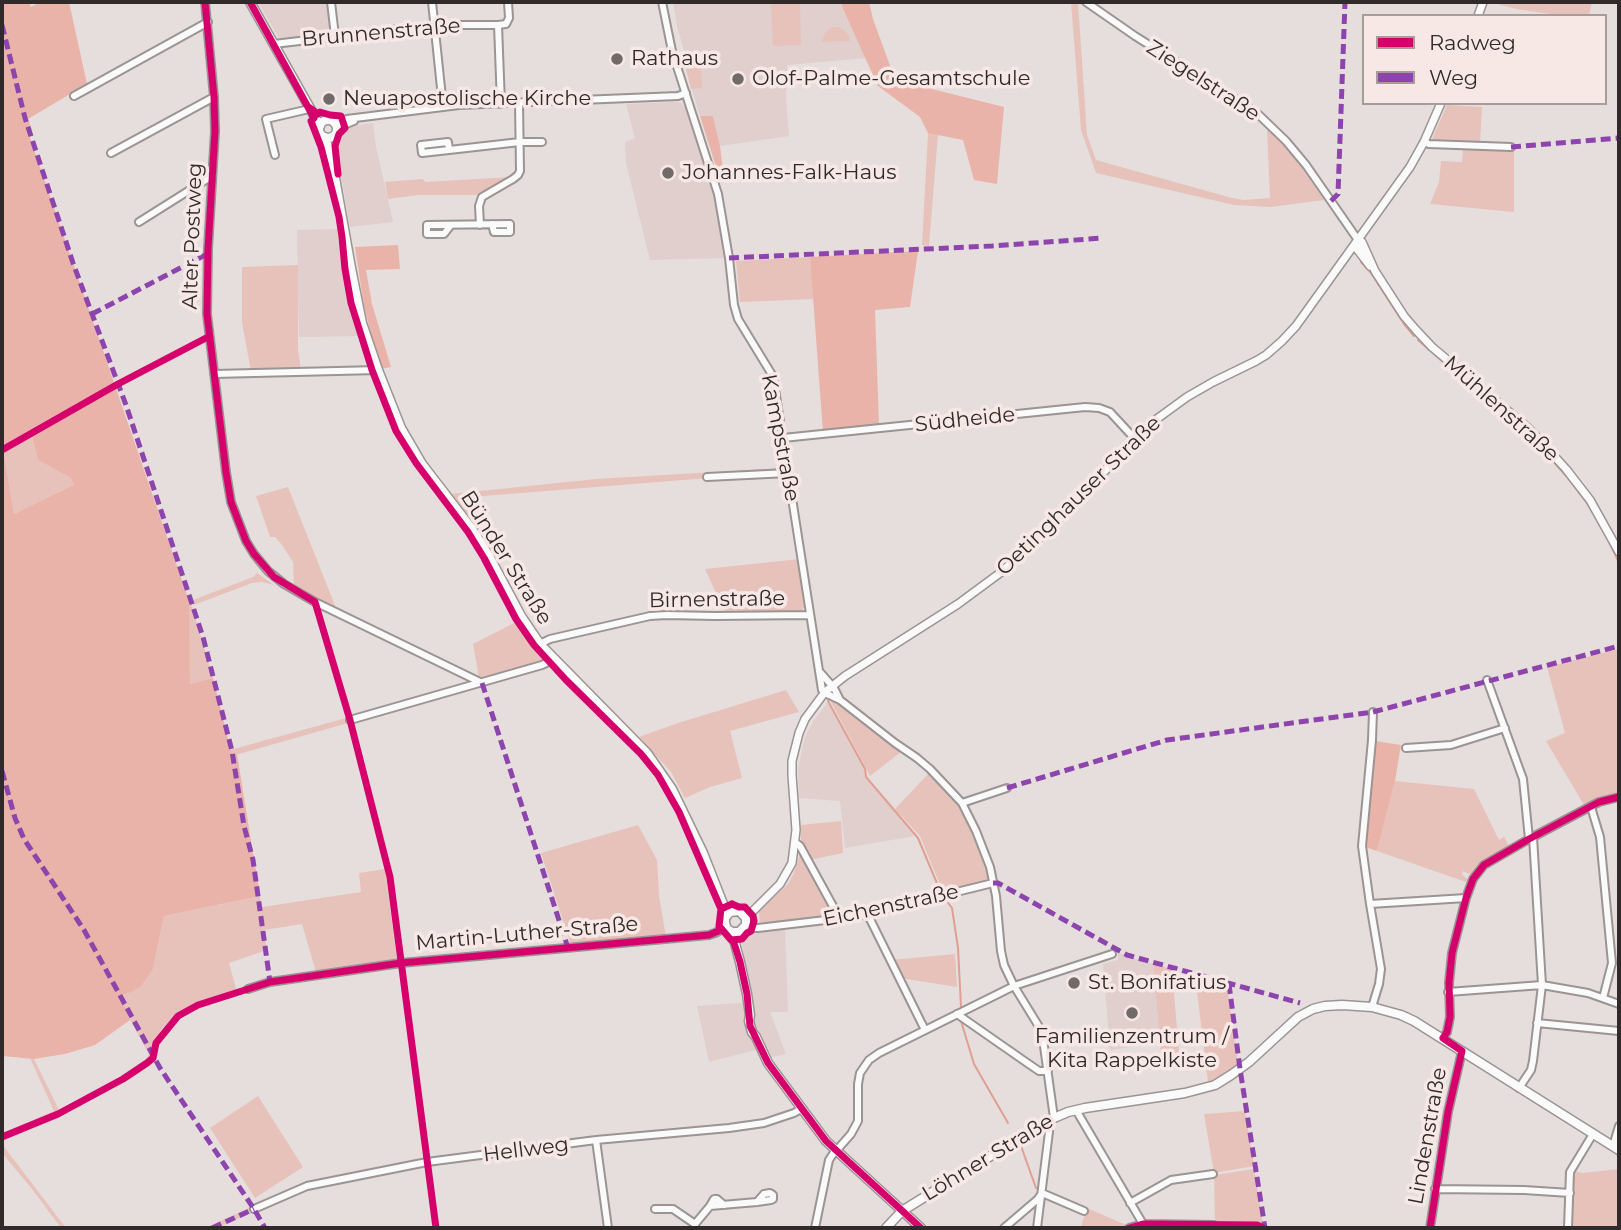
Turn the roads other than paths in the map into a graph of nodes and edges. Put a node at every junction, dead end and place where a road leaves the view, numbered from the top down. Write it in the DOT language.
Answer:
graph roads {
  1 [pos="205,2"];
  2 [pos="250,2"];
  3 [pos="331,2"];
  4 [pos="432,2"];
  5 [pos="508,2"];
  6 [pos="662,2"];
  7 [pos="1086,2"];
  8 [pos="208,22"];
  9 [pos="434,25"];
  10 [pos="498,26"];
  11 [pos="335,36"];
  12 [pos="274,44"];
  13 [pos="686,93"];
  14 [pos="74,96"];
  15 [pos="214,97"];
  16 [pos="519,103"];
  17 [pos="501,104"];
  18 [pos="1440,105"];
  19 [pos="443,107"];
  20 [pos="310,108"];
  21 [pos="322,124"];
  22 [pos="336,125"];
  23 [pos="328,137"];
  24 [pos="520,142"];
  25 [pos="542,142"];
  26 [pos="1424,142"];
  27 [pos="1511,147"];
  28 [pos="449,150"];
  29 [pos="111,153"];
  30 [pos="275,155"];
  31 [pos="212,176"];
  32 [pos="139,222"];
  33 [pos="492,224"];
  34 [pos="480,225"];
  35 [pos="451,226"];
  36 [pos="1358,240"];
  37 [pos="377,370"];
  38 [pos="214,374"];
  39 [pos="783,438"];
  40 [pos="1135,439"];
  41 [pos="788,473"];
  42 [pos="707,477"];
  43 [pos="1619,552"];
  44 [pos="810,615"];
  45 [pos="540,644"];
  46 [pos="556,661"];
  47 [pos="819,671"];
  48 [pos="1487,680"];
  49 [pos="482,683"];
  50 [pos="832,686"];
  51 [pos="825,692"];
  52 [pos="840,699"];
  53 [pos="1373,712"];
  54 [pos="350,720"];
  55 [pos="1504,728"];
  56 [pos="1406,748"];
  57 [pos="1007,788"];
  58 [pos="1619,797"];
  59 [pos="962,803"];
  60 [pos="1591,807"];
  61 [pos="1531,838"];
  62 [pos="796,844"];
  63 [pos="993,883"];
  64 [pos="1466,898"];
  65 [pos="1370,904"];
  66 [pos="868,915"];
  67 [pos="739,916"];
  68 [pos="840,919"];
  69 [pos="732,930"];
  70 [pos="1112,954"];
  71 [pos="1615,963"];
  72 [pos="1542,985"];
  73 [pos="1014,986"];
  74 [pos="248,989"];
  75 [pos="1448,992"];
  76 [pos="1603,998"];
  77 [pos="1619,1004"];
  78 [pos="1372,1007"];
  79 [pos="957,1014"];
  80 [pos="1537,1023"];
  81 [pos="925,1030"];
  82 [pos="1619,1031"];
  83 [pos="1443,1038"];
  84 [pos="1462,1051"];
  85 [pos="1048,1071"];
  86 [pos="1519,1088"];
  87 [pos="801,1109"];
  88 [pos="1076,1110"];
  89 [pos="1050,1119"];
  90 [pos="1619,1126"];
  91 [pos="1594,1135"];
  92 [pos="596,1140"];
  93 [pos="1616,1148"];
  94 [pos="835,1151"];
  95 [pos="1213,1174"];
  96 [pos="1436,1189"];
  97 [pos="1042,1193"];
  98 [pos="1570,1193"];
  99 [pos="757,1202"];
  100 [pos="1130,1203"];
  101 [pos="254,1209"];
  102 [pos="655,1209"];
  103 [pos="902,1211"];
  104 [pos="1084,1211"];
  105 [pos="1143,1224"];
  106 [pos="1214,1225"];
  107 [pos="695,1226"];
  108 [pos="608,1228"];
  109 [pos="816,1228"];
  110 [pos="886,1228"];
  111 [pos="921,1228"];
  112 [pos="1004,1228"];
  113 [pos="1038,1228"];
  114 [pos="1129,1228"];
  115 [pos="1430,1228"];
  116 [pos="1568,1228"];
  1 -- 8 [label="street, Alter Postweg"];
  2 -- 12 [label="main road"];
  3 -- 11 [label="street"];
  4 -- 9 [label="street"];
  5 -- 10 [label="street"];
  6 -- 13 [label="street, Kampstraße"];
  7 -- 36 [label="street, Ziegelstraße"];
  8 -- 14 [label="street"];
  8 -- 15 [label="street, Alter Postweg"];
  9 -- 10 [label="street, Brunnenstraße"];
  9 -- 11 [label="street, Brunnenstraße"];
  9 -- 19 [label="street"];
  10 -- 17 [label="street"];
  11 -- 12 [label="street, Brunnenstraße"];
  12 -- 20 [label="main road"];
  13 -- 16 [label="street"];
  13 -- 39 [label="street, Kampstraße"];
  15 -- 29 [label="street"];
  15 -- 31 [label="street, Alter Postweg"];
  16 -- 17 [label="street"];
  16 -- 24 [label="street"];
  17 -- 19 [label="street"];
  18 -- 26 [label="street, Oetinghauser Straße"];
  19 -- 22 [label="street"];
  20 -- 21 [label="main road"];
  20 -- 30 [label="street"];
  21 -- 22 [label="main road"];
  21 -- 23 [label="main road"];
  22 -- 23 [label="main road"];
  23 -- 37 [label="main road, Bünder Straße"];
  24 -- 25 [label="street"];
  24 -- 28 [label="street"];
  24 -- 34 [label="street"];
  26 -- 27 [label="street"];
  26 -- 36 [label="street, Oetinghauser Straße"];
  31 -- 32 [label="street"];
  31 -- 38 [label="street, Alter Postweg"];
  33 -- 34 [label="street"];
  34 -- 35 [label="street"];
  36 -- 40 [label="street, Oetinghauser Straße"];
  36 -- 43 [label="street, Mühlenstraße"];
  37 -- 38 [label="street"];
  37 -- 45 [label="main road, Bünder Straße"];
  38 -- 49 [label="street, Alter Postweg"];
  39 -- 40 [label="street, Südheide"];
  39 -- 41 [label="street, Kampstraße"];
  40 -- 50 [label="street, Oetinghauser Straße"];
  41 -- 42 [label="street"];
  41 -- 44 [label="street, Kampstraße"];
  44 -- 45 [label="street, Birnenstraße"];
  44 -- 47 [label="street, Kampstraße"];
  45 -- 46 [label="main road, Bünder Straße"];
  46 -- 49 [label="street"];
  46 -- 67 [label="main road, Bünder Straße"];
  47 -- 50 [label="street"];
  47 -- 51 [label="street, Kampstraße"];
  48 -- 55 [label="street"];
  49 -- 54 [label="street"];
  50 -- 51 [label="street, Oetinghauser Straße"];
  50 -- 52 [label="street"];
  51 -- 52 [label="street"];
  51 -- 62 [label="street, Oetinghauser Straße"];
  52 -- 59 [label="street"];
  53 -- 65 [label="street"];
  55 -- 56 [label="street"];
  55 -- 61 [label="street"];
  57 -- 59 [label="street"];
  58 -- 60 [label="street"];
  59 -- 63 [label="street"];
  60 -- 61 [label="street"];
  60 -- 71 [label="street"];
  61 -- 64 [label="street"];
  61 -- 72 [label="street"];
  62 -- 67 [label="street, Oetinghauser Straße"];
  62 -- 68 [label="street"];
  63 -- 66 [label="street, Eichenstraße"];
  63 -- 73 [label="street"];
  64 -- 65 [label="street"];
  64 -- 75 [label="street"];
  65 -- 78 [label="street"];
  66 -- 68 [label="street, Eichenstraße"];
  66 -- 81 [label="street"];
  67 -- 68 [label="street, Eichenstraße"];
  67 -- 69 [label="main road"];
  67 -- 69 [label="main road"];
  69 -- 74 [label="street, Martin-Luther-Straße"];
  69 -- 87 [label="main road"];
  70 -- 73 [label="street"];
  71 -- 76 [label="street"];
  72 -- 75 [label="street"];
  72 -- 76 [label="street"];
  72 -- 80 [label="street"];
  73 -- 79 [label="street"];
  73 -- 85 [label="street"];
  75 -- 83 [label="street"];
  76 -- 77 [label="street"];
  78 -- 83 [label="main road, Löhner Straße"];
  78 -- 88 [label="main road, Löhner Straße"];
  79 -- 81 [label="street"];
  79 -- 85 [label="street"];
  80 -- 82 [label="street"];
  80 -- 86 [label="street"];
  81 -- 94 [label="street"];
  83 -- 84 [label="main road, Löhner Straße"];
  84 -- 86 [label="main road, Löhner Straße"];
  84 -- 96 [label="street, Lindenstraße"];
  85 -- 89 [label="street"];
  86 -- 91 [label="main road, Löhner Straße"];
  87 -- 92 [label="street, Hellweg"];
  87 -- 94 [label="main road"];
  88 -- 89 [label="main road, Löhner Straße"];
  88 -- 100 [label="street"];
  89 -- 97 [label="street"];
  89 -- 103 [label="main road, Löhner Straße"];
  90 -- 93 [label="street"];
  91 -- 93 [label="main road, Löhner Straße"];
  91 -- 98 [label="street"];
  92 -- 101 [label="street, Hellweg"];
  92 -- 108 [label="street"];
  94 -- 103 [label="main road"];
  94 -- 109 [label="street"];
  95 -- 100 [label="street"];
  96 -- 98 [label="street"];
  96 -- 115 [label="street, Lindenstraße"];
  97 -- 104 [label="street"];
  97 -- 112 [label="street"];
  97 -- 113 [label="street"];
  98 -- 116 [label="street"];
  99 -- 107 [label="street"];
  100 -- 105 [label="street"];
  102 -- 107 [label="street"];
  103 -- 110 [label="main road, Löhner Straße"];
  103 -- 111 [label="main road"];
  105 -- 106 [label="street"];
  105 -- 114 [label="street"];
}
